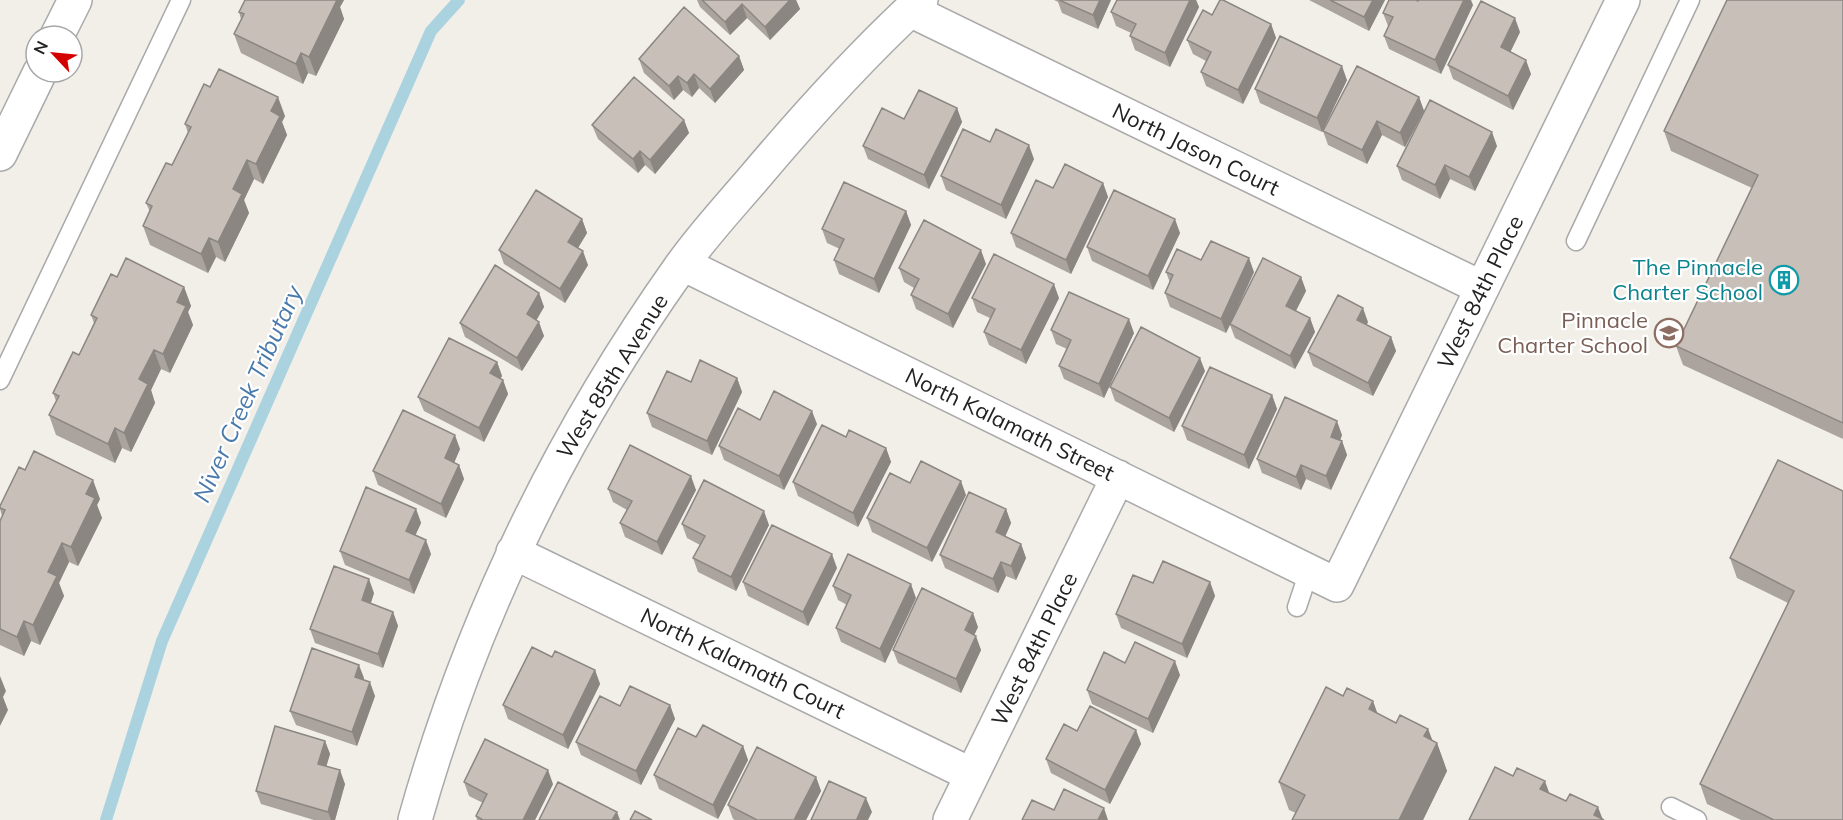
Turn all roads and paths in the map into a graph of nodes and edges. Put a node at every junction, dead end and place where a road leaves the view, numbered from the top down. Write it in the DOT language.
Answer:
graph roads {
  1 [pos="75,0"];
  2 [pos="180,0"];
  3 [pos="1623,0"];
  4 [pos="1690,0"];
  5 [pos="916,5"];
  6 [pos="63,24"];
  7 [pos="34,84"];
  8 [pos="0,154"];
  9 [pos="1576,241"];
  10 [pos="682,264"];
  11 [pos="1482,288"];
  12 [pos="0,380"];
  13 [pos="1118,477"];
  14 [pos="513,552"];
  15 [pos="1323,578"];
  16 [pos="1297,607"];
  17 [pos="972,775"];
  18 [pos="1671,807"];
  19 [pos="415,820"];
  20 [pos="950,820"];
  21 [pos="1697,820"];
  1 -- 6 [label="street"];
  2 -- 12 [label="lane"];
  3 -- 11 [label="street, West 84th Place"];
  4 -- 9 [label="lane"];
  5 -- 10 [label="street, West 85th Avenue"];
  5 -- 11 [label="street, North Jason Court"];
  7 -- 8 [label="street"];
  10 -- 13 [label="street, North Kalamath Street"];
  10 -- 14 [label="street, West 85th Avenue"];
  11 -- 15 [label="street, West 84th Place"];
  13 -- 15 [label="street, North Kalamath Street"];
  13 -- 17 [label="street, West 84th Place"];
  14 -- 17 [label="street, North Kalamath Court"];
  14 -- 19 [label="street, West 85th Avenue"];
  15 -- 16 [label="lane"];
  17 -- 20 [label="street, West 84th Place"];
  18 -- 21 [label="lane"];
}
